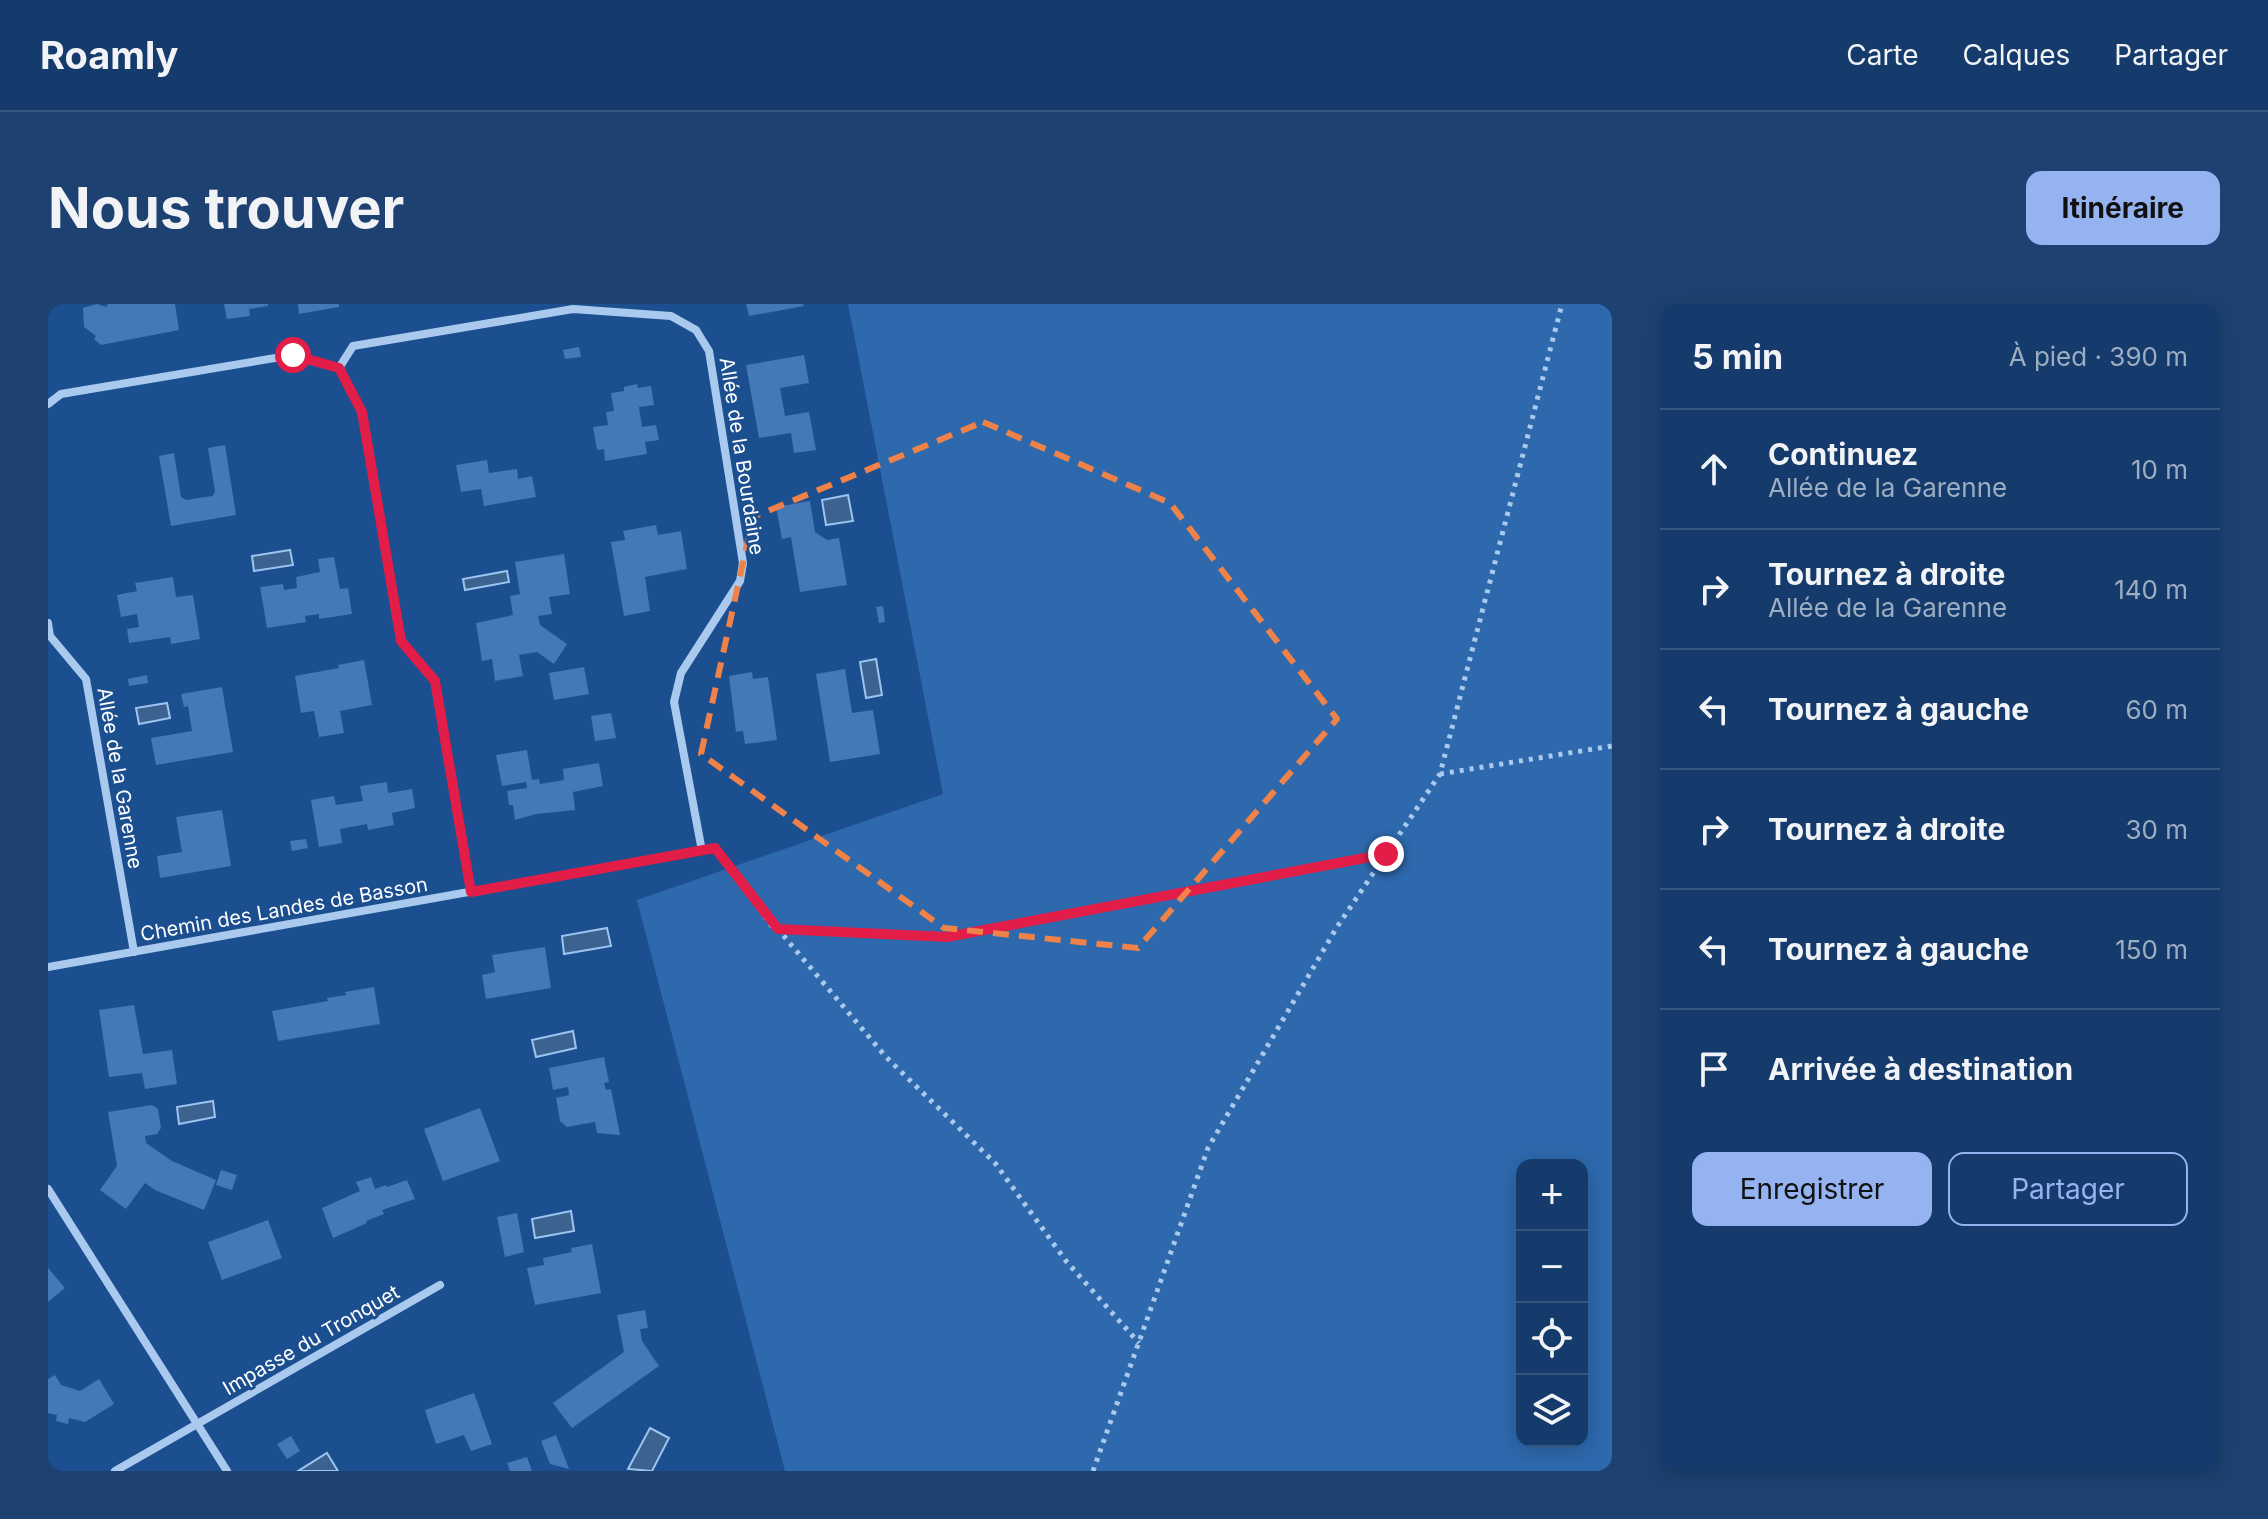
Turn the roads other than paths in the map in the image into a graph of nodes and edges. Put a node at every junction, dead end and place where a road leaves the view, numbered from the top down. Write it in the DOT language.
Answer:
graph roads {
  1 [pos="339,368"];
  2 [pos="48,404"];
  3 [pos="48,623"];
  4 [pos="715,848"];
  5 [pos="702,851"];
  6 [pos="471,892"];
  7 [pos="134,952"];
  8 [pos="48,967"];
  9 [pos="48,1189"];
  10 [pos="440,1285"];
  11 [pos="199,1424"];
  12 [pos="115,1471"];
  13 [pos="227,1471"];
  1 -- 2 [label="street"];
  1 -- 5 [label="street, Allée de la Bourdaine"];
  1 -- 6 [label="street"];
  3 -- 7 [label="street, Allée de la Garenne"];
  4 -- 5 [label="street, Chemin des Landes de Basson"];
  5 -- 6 [label="street, Chemin des Landes de Basson"];
  6 -- 7 [label="street, Chemin des Landes de Basson"];
  7 -- 8 [label="street, Chemin des Landes de Basson"];
  9 -- 11 [label="street"];
  10 -- 11 [label="street, Impasse du Tronquet"];
  11 -- 12 [label="street, Impasse du Tronquet"];
  11 -- 13 [label="street"];
}
